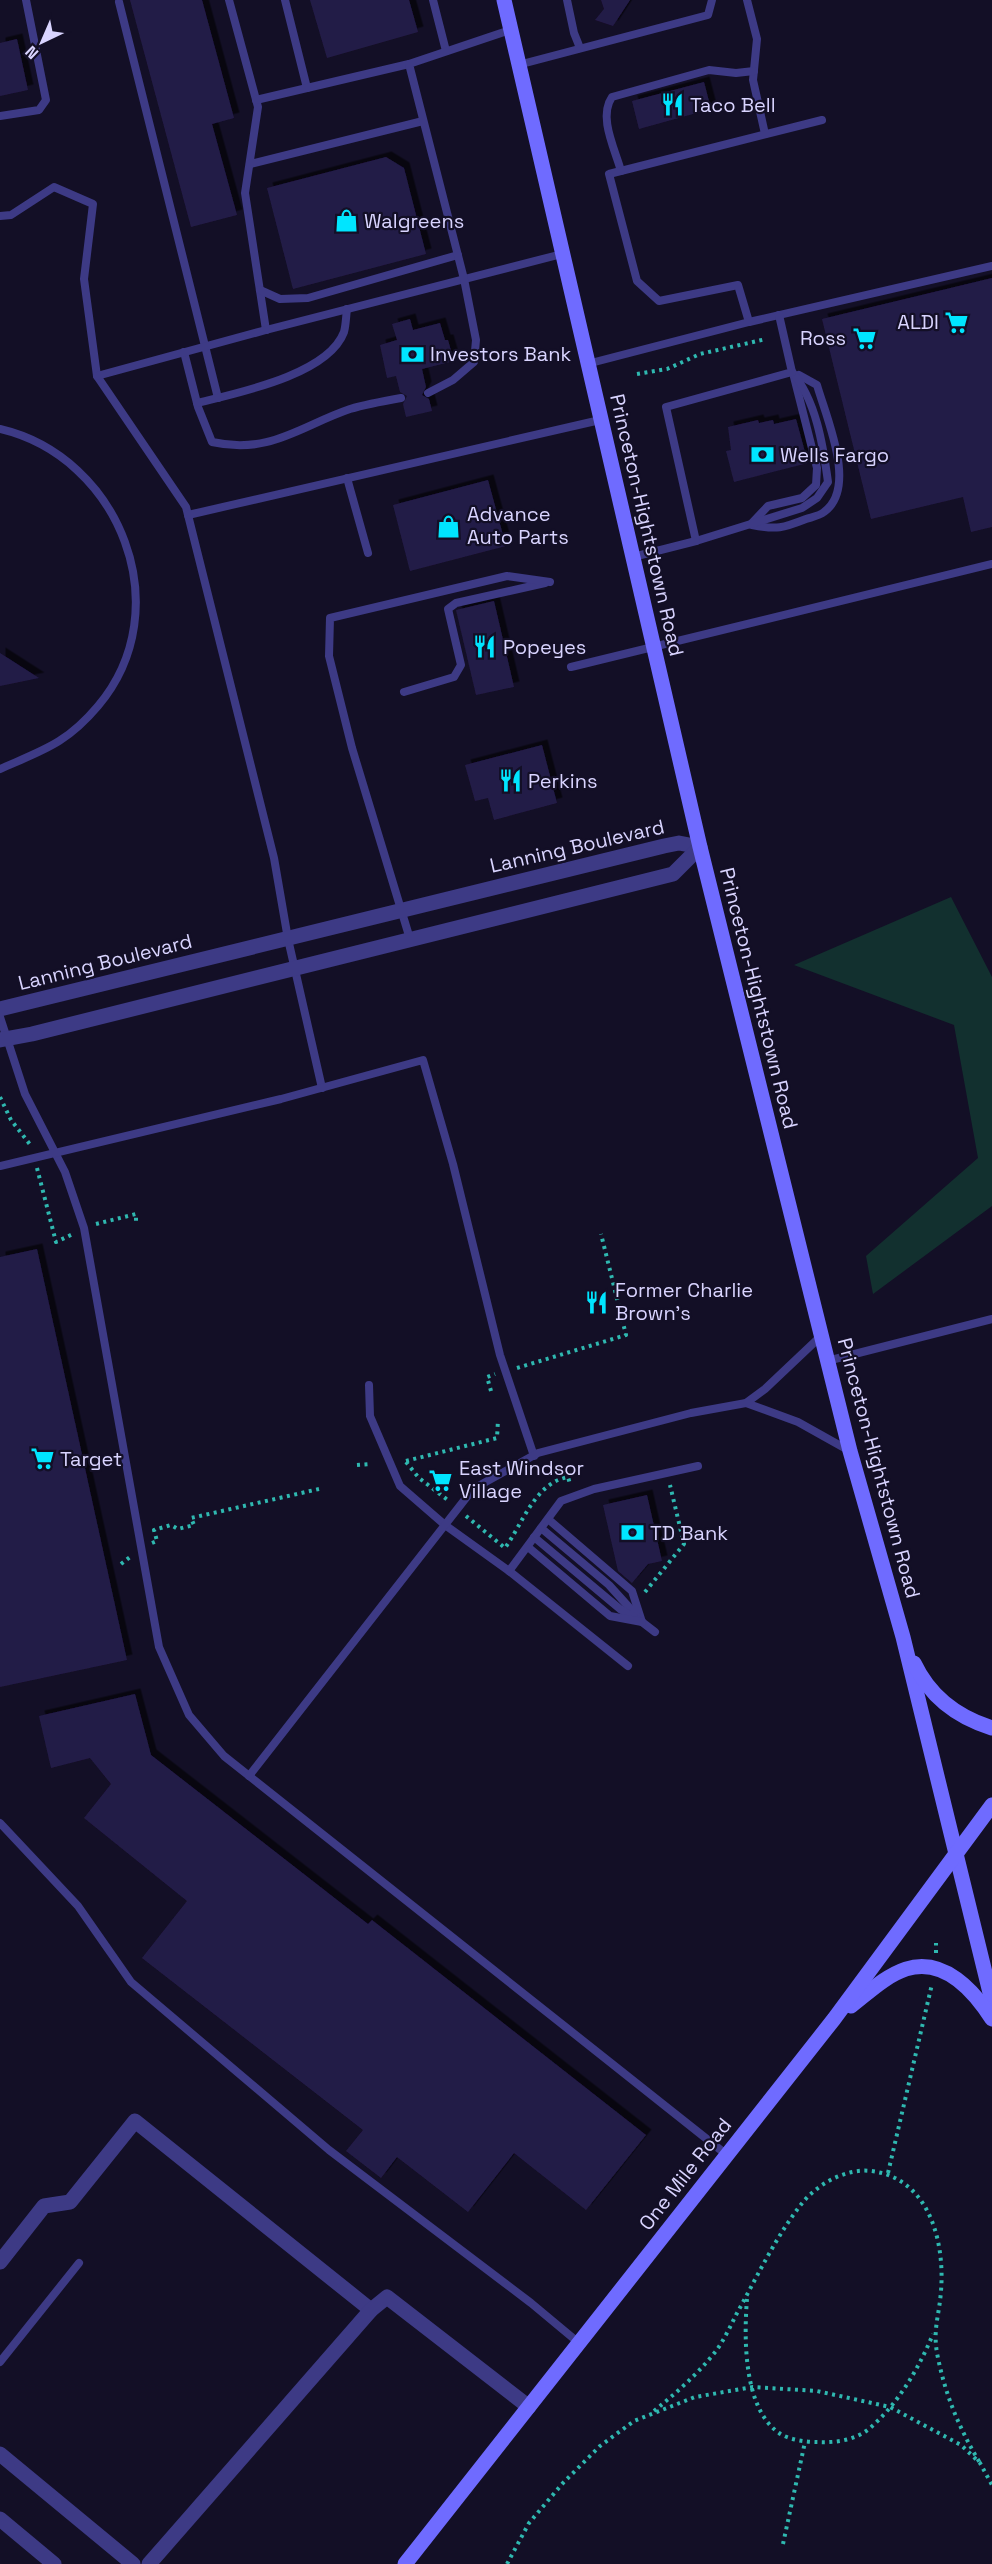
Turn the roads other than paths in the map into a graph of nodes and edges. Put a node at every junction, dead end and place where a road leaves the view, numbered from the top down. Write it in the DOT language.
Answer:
graph roads {
  1 [pos="26,0"];
  2 [pos="229,0"];
  3 [pos="285,0"];
  4 [pos="433,0"];
  5 [pos="504,0"];
  6 [pos="567,0"];
  7 [pos="712,0"];
  8 [pos="747,0"];
  9 [pos="119,2"];
  10 [pos="510,30"];
  11 [pos="580,48"];
  12 [pos="446,51"];
  13 [pos="409,64"];
  14 [pos="518,65"];
  15 [pos="754,70"];
  16 [pos="307,88"];
  17 [pos="256,100"];
  18 [pos="0,116"];
  19 [pos="822,120"];
  20 [pos="423,121"];
  21 [pos="765,134"];
  22 [pos="250,164"];
  23 [pos="621,171"];
  24 [pos="0,216"];
  25 [pos="562,254"];
  26 [pos="458,255"];
  27 [pos="992,266"];
  28 [pos="464,279"];
  29 [pos="260,290"];
  30 [pos="347,309"];
  31 [pos="779,315"];
  32 [pos="749,322"];
  33 [pos="266,330"];
  34 [pos="206,346"];
  35 [pos="184,352"];
  36 [pos="587,364"];
  37 [pos="792,372"];
  38 [pos="98,376"];
  39 [pos="428,393"];
  40 [pos="218,398"];
  41 [pos="401,398"];
  42 [pos="197,403"];
  43 [pos="600,420"];
  44 [pos="0,429"];
  45 [pos="347,478"];
  46 [pos="188,515"];
  47 [pos="751,524"];
  48 [pos="696,541"];
  49 [pos="368,553"];
  50 [pos="633,557"];
  51 [pos="992,564"];
  52 [pos="654,645"];
  53 [pos="571,667"];
  54 [pos="404,692"];
  55 [pos="0,768"];
  56 [pos="700,847"];
  57 [pos="402,910"];
  58 [pos="288,939"];
  59 [pos="410,939"];
  60 [pos="294,967"];
  61 [pos="0,1009"];
  62 [pos="0,1017"];
  63 [pos="3,1039"];
  64 [pos="322,1088"];
  65 [pos="55,1153"];
  66 [pos="0,1166"];
  67 [pos="992,1319"];
  68 [pos="821,1336"];
  69 [pos="827,1360"];
  70 [pos="369,1385"];
  71 [pos="746,1403"];
  72 [pos="850,1451"];
  73 [pos="534,1456"];
  74 [pos="698,1466"];
  75 [pos="548,1519"];
  76 [pos="445,1525"];
  77 [pos="541,1528"];
  78 [pos="534,1537"];
  79 [pos="528,1547"];
  80 [pos="509,1571"];
  81 [pos="642,1622"];
  82 [pos="655,1632"];
  83 [pos="903,1637"];
  84 [pos="628,1666"];
  85 [pos="992,1728"];
  86 [pos="249,1776"];
  87 [pos="992,1805"];
  88 [pos="0,1823"];
  89 [pos="955,1855"];
  90 [pos="992,2001"];
  91 [pos="834,2019"];
  92 [pos="992,2019"];
  93 [pos="727,2155"];
  94 [pos="0,2262"];
  95 [pos="79,2263"];
  96 [pos="371,2310"];
  97 [pos="579,2343"];
  98 [pos="0,2362"];
  99 [pos="529,2407"];
  100 [pos="0,2454"];
  101 [pos="0,2519"];
  102 [pos="54,2564"];
  103 [pos="134,2564"];
  104 [pos="149,2564"];
  105 [pos="405,2564"];
  1 -- 18 [label="lane"];
  2 -- 17 [label="lane"];
  3 -- 16 [label="lane"];
  4 -- 12 [label="lane"];
  5 -- 10 [label="main road, Princeton-Hightstown Road"];
  6 -- 11 [label="lane"];
  7 -- 11 [label="lane"];
  8 -- 15 [label="lane"];
  9 -- 34 [label="lane"];
  10 -- 12 [label="lane"];
  10 -- 14 [label="main road, Princeton-Hightstown Road"];
  11 -- 14 [label="lane"];
  12 -- 13 [label="lane"];
  13 -- 16 [label="lane"];
  13 -- 20 [label="lane"];
  14 -- 25 [label="main road, Princeton-Hightstown Road"];
  15 -- 21 [label="lane"];
  15 -- 23 [label="lane"];
  16 -- 17 [label="lane"];
  17 -- 22 [label="lane"];
  19 -- 21 [label="lane"];
  20 -- 22 [label="lane"];
  20 -- 26 [label="lane"];
  21 -- 23 [label="lane"];
  22 -- 29 [label="lane"];
  23 -- 32 [label="lane"];
  24 -- 38 [label="lane"];
  25 -- 28 [label="lane"];
  25 -- 36 [label="main road, Princeton-Hightstown Road"];
  26 -- 28 [label="lane"];
  26 -- 29 [label="lane"];
  27 -- 31 [label="lane"];
  28 -- 30 [label="lane"];
  28 -- 39 [label="lane"];
  29 -- 33 [label="lane"];
  30 -- 33 [label="lane"];
  30 -- 40 [label="lane"];
  31 -- 32 [label="lane"];
  31 -- 37 [label="lane"];
  32 -- 36 [label="lane"];
  33 -- 34 [label="lane"];
  34 -- 35 [label="lane"];
  34 -- 40 [label="lane"];
  35 -- 38 [label="lane"];
  35 -- 42 [label="lane"];
  36 -- 43 [label="main road, Princeton-Hightstown Road"];
  37 -- 47 [label="lane"];
  37 -- 47 [label="lane"];
  37 -- 48 [label="lane"];
  38 -- 46 [label="lane"];
  40 -- 42 [label="lane"];
  41 -- 42 [label="lane"];
  43 -- 45 [label="lane"];
  43 -- 50 [label="main road, Princeton-Hightstown Road"];
  44 -- 55 [label="lane"];
  45 -- 46 [label="lane"];
  45 -- 49 [label="lane"];
  46 -- 58 [label="lane"];
  47 -- 48 [label="lane"];
  48 -- 50 [label="lane"];
  50 -- 52 [label="main road, Princeton-Hightstown Road"];
  51 -- 52 [label="lane"];
  52 -- 53 [label="lane"];
  52 -- 56 [label="main road, Princeton-Hightstown Road"];
  54 -- 57 [label="lane"];
  56 -- 57 [label="street, Lanning Boulevard"];
  56 -- 59 [label="street"];
  56 -- 68 [label="main road, Princeton-Hightstown Road"];
  57 -- 58 [label="street, Lanning Boulevard"];
  57 -- 59 [label="lane"];
  58 -- 60 [label="lane"];
  58 -- 61 [label="street, Lanning Boulevard"];
  59 -- 60 [label="street"];
  60 -- 63 [label="street"];
  60 -- 64 [label="lane"];
  62 -- 63 [label="lane"];
  63 -- 65 [label="lane"];
  64 -- 65 [label="lane"];
  64 -- 73 [label="lane"];
  65 -- 66 [label="lane"];
  65 -- 86 [label="lane"];
  67 -- 69 [label="lane"];
  68 -- 69 [label="main road, Princeton-Hightstown Road"];
  68 -- 71 [label="lane"];
  69 -- 72 [label="main road, Princeton-Hightstown Road"];
  70 -- 76 [label="lane"];
  71 -- 72 [label="lane"];
  71 -- 73 [label="lane"];
  72 -- 83 [label="main road, Princeton-Hightstown Road"];
  73 -- 76 [label="lane"];
  74 -- 75 [label="lane"];
  75 -- 77 [label="lane"];
  75 -- 81 [label="lane"];
  76 -- 80 [label="lane"];
  76 -- 86 [label="lane"];
  77 -- 78 [label="lane"];
  77 -- 81 [label="lane"];
  78 -- 79 [label="lane"];
  78 -- 81 [label="lane"];
  79 -- 80 [label="lane"];
  79 -- 81 [label="lane"];
  80 -- 84 [label="lane"];
  81 -- 82 [label="lane"];
  83 -- 85 [label="main road"];
  83 -- 89 [label="main road, Princeton-Hightstown Road"];
  86 -- 93 [label="lane"];
  87 -- 89 [label="main road, One Mile Road"];
  88 -- 97 [label="lane"];
  89 -- 90 [label="main road, Princeton-Hightstown Road"];
  89 -- 91 [label="main road, One Mile Road"];
  91 -- 92 [label="main road"];
  91 -- 93 [label="main road, One Mile Road"];
  93 -- 97 [label="main road, One Mile Road"];
  94 -- 96 [label="street"];
  95 -- 98 [label="lane"];
  96 -- 99 [label="street"];
  96 -- 104 [label="street"];
  97 -- 99 [label="main road, One Mile Road"];
  99 -- 105 [label="main road, One Mile Road"];
  100 -- 103 [label="street"];
  101 -- 102 [label="street"];
}
